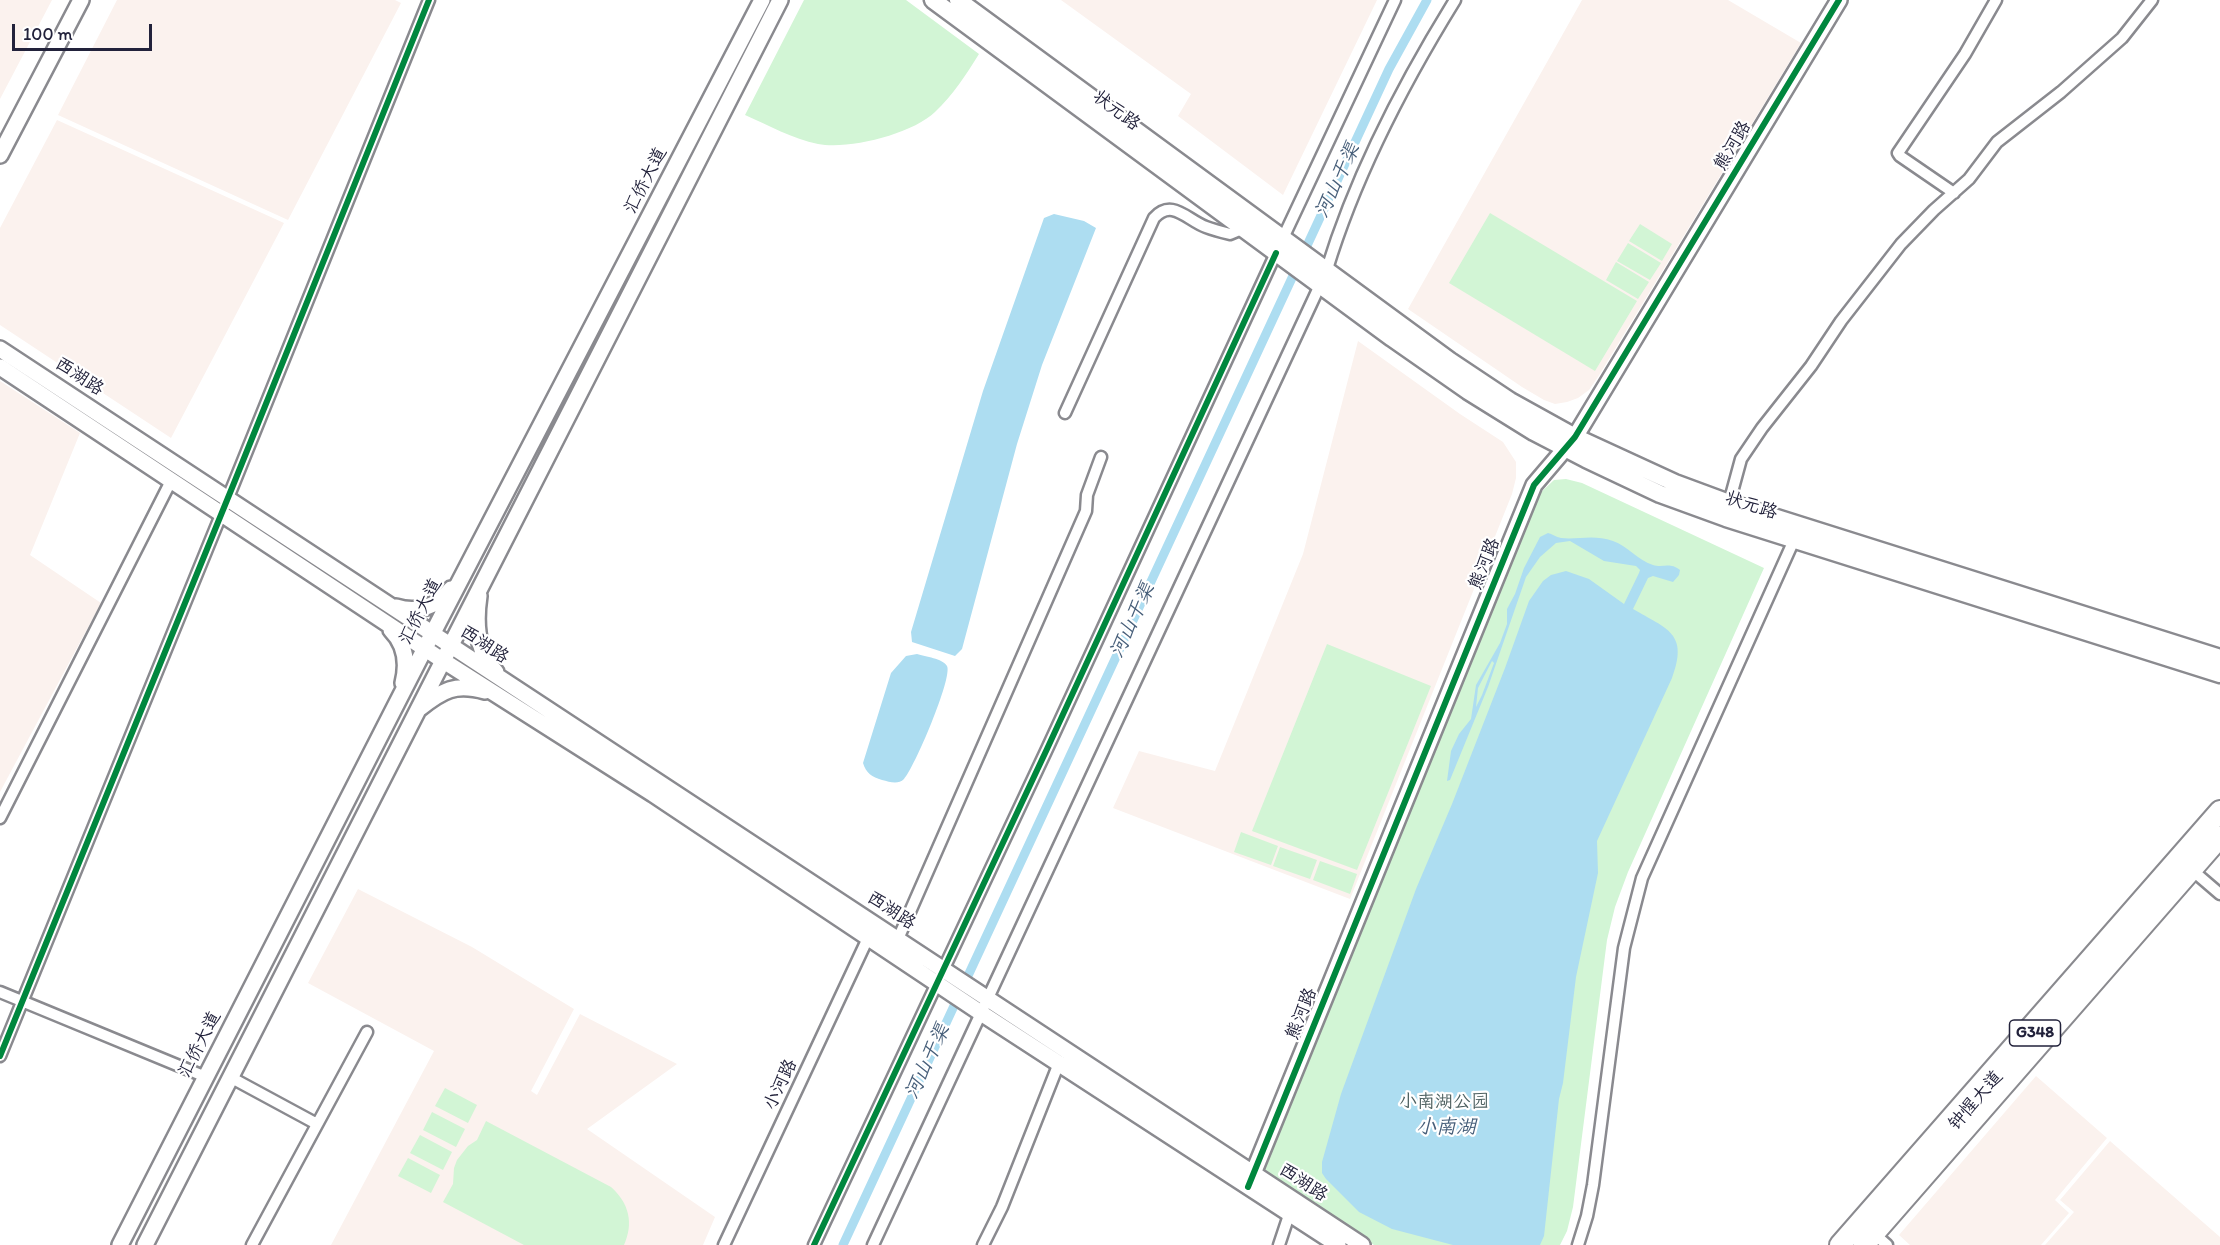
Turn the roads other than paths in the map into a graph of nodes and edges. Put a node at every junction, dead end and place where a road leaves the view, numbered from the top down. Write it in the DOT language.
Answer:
graph roads {
  1 [pos="81,0"];
  2 [pos="429,0"];
  3 [pos="762,0"];
  4 [pos="933,0"];
  5 [pos="958,0"];
  6 [pos="1395,0"];
  7 [pos="1455,0"];
  8 [pos="1839,0"];
  9 [pos="1996,0"];
  10 [pos="2152,0"];
  11 [pos="780,2"];
  12 [pos="0,155"];
  13 [pos="1954,193"];
  14 [pos="1242,229"];
  15 [pos="1281,243"];
  16 [pos="1321,275"];
  17 [pos="0,349"];
  18 [pos="0,367"];
  19 [pos="1065,413"];
  20 [pos="1570,443"];
  21 [pos="1101,457"];
  22 [pos="172,479"];
  23 [pos="1729,503"];
  24 [pos="225,506"];
  25 [pos="1794,540"];
  26 [pos="463,575"];
  27 [pos="481,585"];
  28 [pos="378,607"];
  29 [pos="428,641"];
  30 [pos="450,646"];
  31 [pos="2220,658"];
  32 [pos="442,660"];
  33 [pos="2220,674"];
  34 [pos="503,689"];
  35 [pos="399,699"];
  36 [pos="417,710"];
  37 [pos="2220,811"];
  38 [pos="0,818"];
  39 [pos="2220,823"];
  40 [pos="2220,837"];
  41 [pos="2220,852"];
  42 [pos="2199,876"];
  43 [pos="2220,894"];
  44 [pos="868,938"];
  45 [pos="898,939"];
  46 [pos="942,977"];
  47 [pos="0,992"];
  48 [pos="22,1001"];
  49 [pos="981,1004"];
  50 [pos="367,1032"];
  51 [pos="0,1056"];
  52 [pos="1059,1063"];
  53 [pos="206,1077"];
  54 [pos="230,1077"];
  55 [pos="317,1124"];
  56 [pos="1251,1180"];
  57 [pos="1292,1207"];
  58 [pos="1875,1239"];
  59 [pos="120,1245"];
  60 [pos="145,1245"];
  61 [pos="252,1245"];
  62 [pos="724,1245"];
  63 [pos="814,1245"];
  64 [pos="873,1245"];
  65 [pos="983,1245"];
  66 [pos="1278,1245"];
  67 [pos="1338,1245"];
  68 [pos="1362,1245"];
  69 [pos="1578,1245"];
  70 [pos="1840,1245"];
  71 [pos="1851,1245"];
  1 -- 12 [label="main road"];
  2 -- 24 [label="street"];
  3 -- 26 [label="main road, 汇侨大道"];
  4 -- 14 [label="main road, 状元路"];
  5 -- 15 [label="main road, 状元路"];
  6 -- 15 [label="street"];
  7 -- 16 [label="street"];
  8 -- 20 [label="main road, 熊河路"];
  9 -- 13 [label="street"];
  10 -- 13 [label="street"];
  11 -- 27 [label="main road, 汇侨大道"];
  13 -- 23 [label="street"];
  14 -- 15 [label="main road, 状元路"];
  14 -- 19 [label="street"];
  15 -- 16 [label="main road, 状元路"];
  15 -- 46 [label="street"];
  16 -- 20 [label="main road, 状元路"];
  16 -- 49 [label="street"];
  17 -- 24 [label="main road, 西湖路"];
  18 -- 22 [label="main road, 西湖路"];
  20 -- 23 [label="main road, 状元路"];
  20 -- 25 [label="main road, 状元路"];
  20 -- 56 [label="main road, 熊河路"];
  21 -- 45 [label="street"];
  22 -- 24 [label="main road, 西湖路"];
  22 -- 38 [label="street"];
  23 -- 31 [label="main road, 状元路"];
  24 -- 28 [label="main road, 西湖路"];
  24 -- 48 [label="street"];
  25 -- 33 [label="main road, 状元路"];
  25 -- 69 [label="street"];
  26 -- 28 [label="main road"];
  26 -- 29 [label="main road, 汇侨大道"];
  27 -- 30 [label="main road, 汇侨大道"];
  27 -- 34 [label="main road"];
  28 -- 29 [label="main road, 西湖路"];
  28 -- 35 [label="main road"];
  29 -- 30 [label="main road, 西湖路"];
  29 -- 32 [label="main road, 西湖路"];
  29 -- 35 [label="main road, 汇侨大道"];
  30 -- 32 [label="main road, 汇侨大道"];
  30 -- 34 [label="main road, 西湖路"];
  32 -- 34 [label="main road, 西湖路"];
  32 -- 36 [label="main road, 汇侨大道"];
  34 -- 36 [label="main road"];
  34 -- 44 [label="main road, 西湖路"];
  34 -- 45 [label="main road, 西湖路"];
  35 -- 53 [label="main road, 汇侨大道"];
  36 -- 54 [label="main road, 汇侨大道"];
  37 -- 70 [label="highway"];
  39 -- 58 [label="highway, 钟惺大道 / G348"];
  40 -- 58 [label="highway, 钟惺大道 / G348"];
  41 -- 42 [label="highway"];
  42 -- 43 [label="street"];
  42 -- 58 [label="highway"];
  44 -- 46 [label="main road, 西湖路"];
  44 -- 62 [label="street, 小河路"];
  45 -- 46 [label="main road, 西湖路"];
  46 -- 49 [label="main road"];
  46 -- 63 [label="street"];
  47 -- 48 [label="street"];
  48 -- 51 [label="street"];
  48 -- 53 [label="street"];
  49 -- 52 [label="main road, 西湖路"];
  49 -- 56 [label="main road, 西湖路"];
  49 -- 64 [label="street"];
  50 -- 55 [label="street"];
  52 -- 56 [label="main road, 西湖路"];
  52 -- 65 [label="street"];
  53 -- 59 [label="main road, 汇侨大道"];
  54 -- 55 [label="street"];
  54 -- 60 [label="main road, 汇侨大道"];
  55 -- 61 [label="street"];
  56 -- 57 [label="main road, 西湖路"];
  57 -- 66 [label="street"];
  57 -- 67 [label="main road, 西湖路"];
  57 -- 68 [label="main road, 西湖路"];
  58 -- 71 [label="highway, 钟惺大道 / G348"];
}
